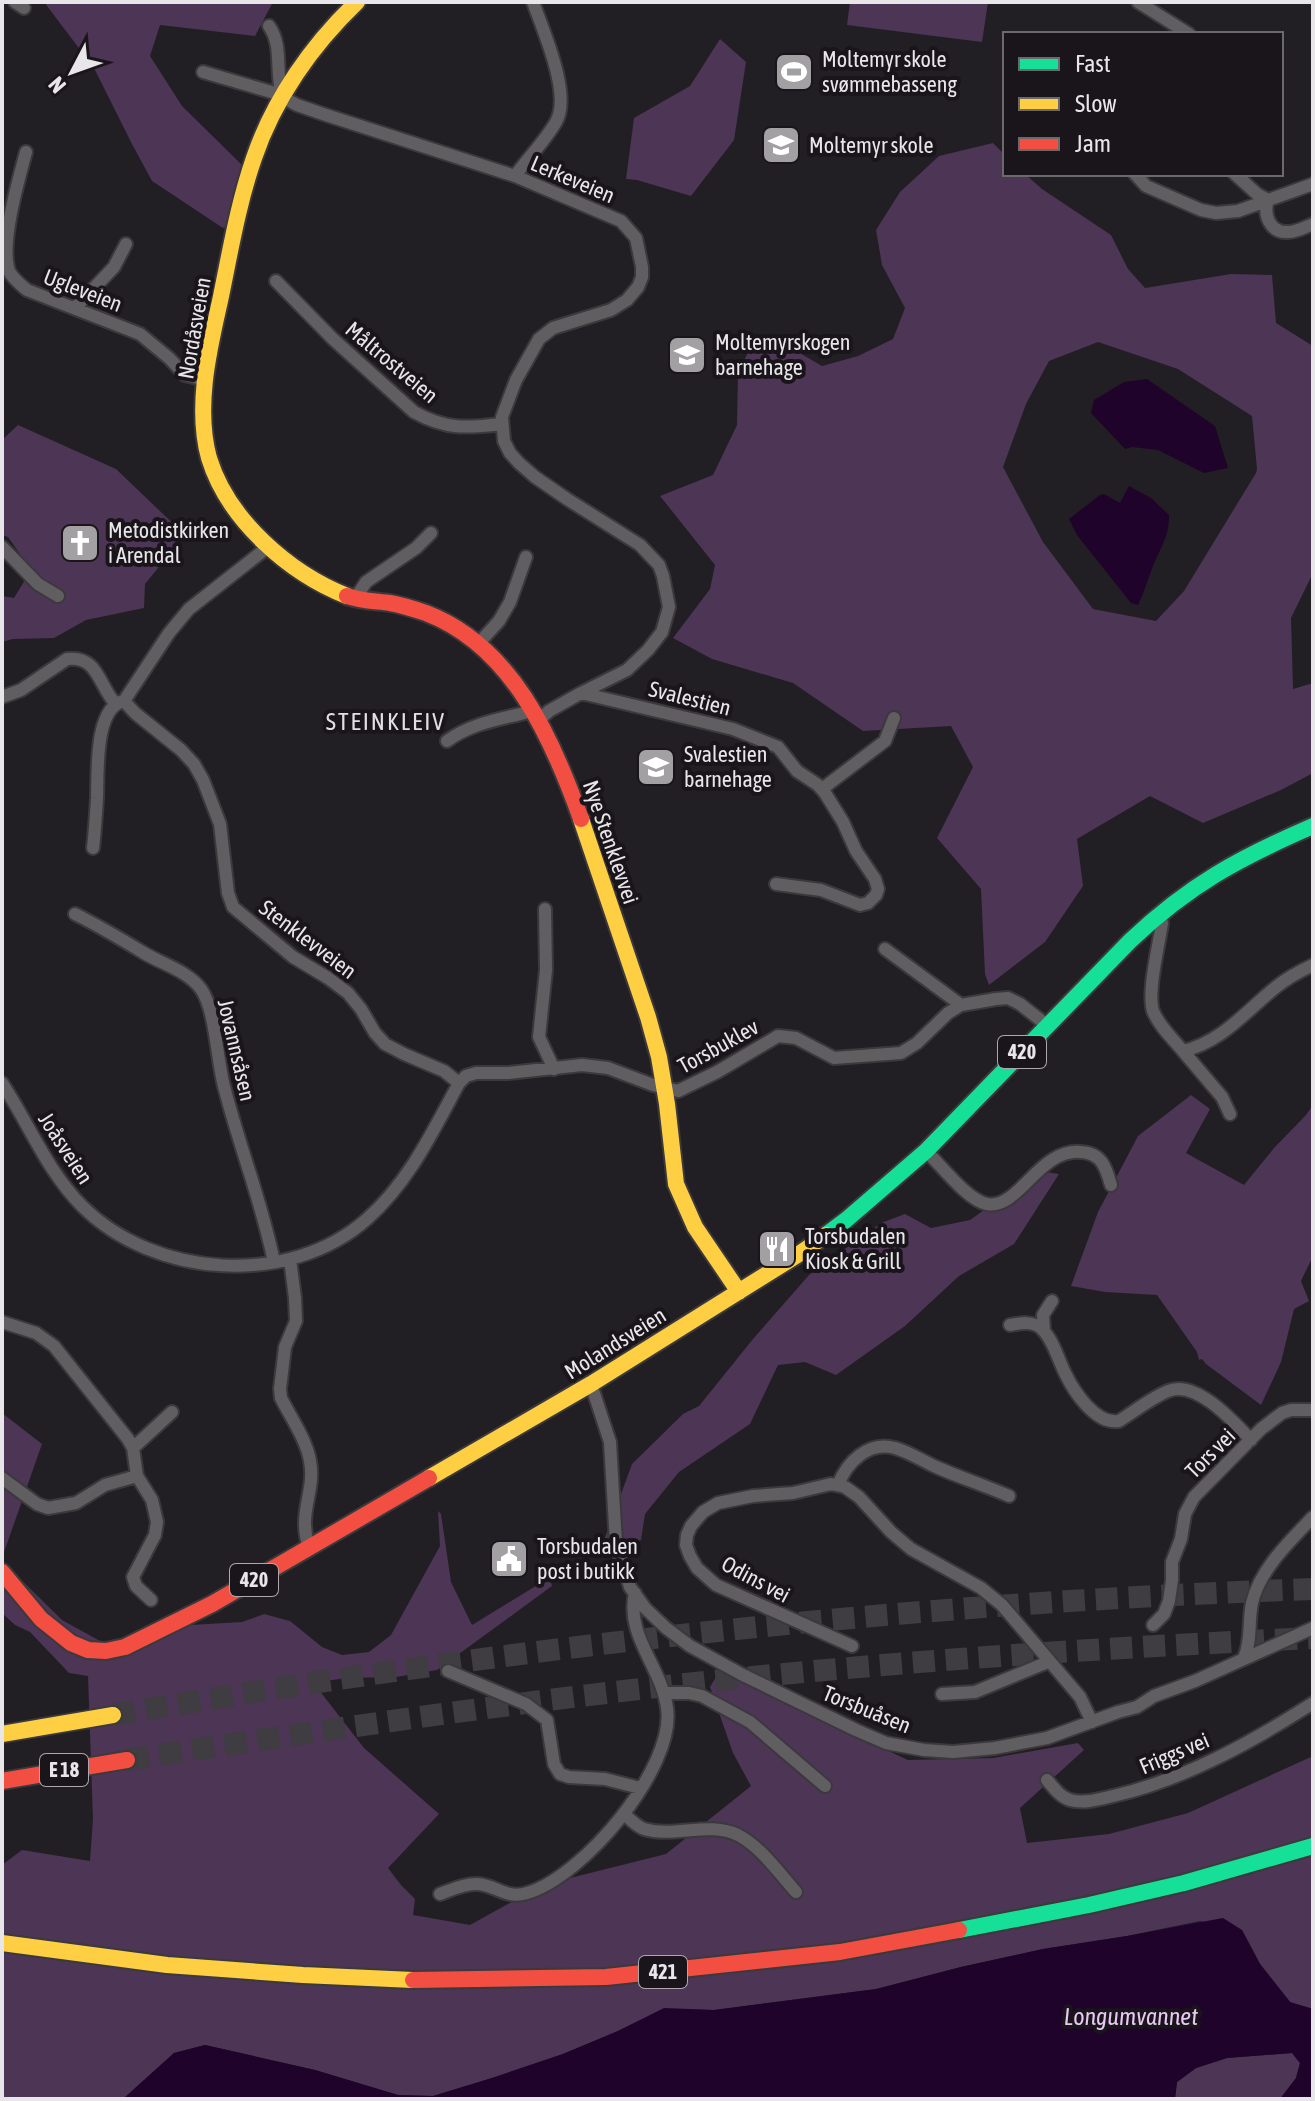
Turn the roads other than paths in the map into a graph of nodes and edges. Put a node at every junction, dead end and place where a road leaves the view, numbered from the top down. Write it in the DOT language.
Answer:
graph roads {
  1 [pos="357,2"];
  2 [pos="533,2"];
  3 [pos="1138,2"];
  4 [pos="269,26"];
  5 [pos="1186,32"];
  6 [pos="203,72"];
  7 [pos="283,97"];
  8 [pos="26,152"];
  9 [pos="515,176"];
  10 [pos="1137,176"];
  11 [pos="1237,176"];
  12 [pos="1313,184"];
  13 [pos="1268,200"];
  14 [pos="1313,224"];
  15 [pos="126,244"];
  16 [pos="276,281"];
  17 [pos="75,308"];
  18 [pos="206,380"];
  19 [pos="502,424"];
  20 [pos="431,533"];
  21 [pos="2,547"];
  22 [pos="268,547"];
  23 [pos="526,557"];
  24 [pos="58,596"];
  25 [pos="355,599"];
  26 [pos="479,643"];
  27 [pos="581,693"];
  28 [pos="2,697"];
  29 [pos="120,702"];
  30 [pos="535,716"];
  31 [pos="894,718"];
  32 [pos="447,741"];
  33 [pos="822,789"];
  34 [pos="1313,826"];
  35 [pos="93,848"];
  36 [pos="776,884"];
  37 [pos="545,909"];
  38 [pos="75,914"];
  39 [pos="1159,914"];
  40 [pos="885,949"];
  41 [pos="1313,965"];
  42 [pos="961,1005"];
  43 [pos="1048,1026"];
  44 [pos="1183,1051"];
  45 [pos="554,1069"];
  46 [pos="2,1083"];
  47 [pos="459,1083"];
  48 [pos="664,1086"];
  49 [pos="1230,1114"];
  50 [pos="926,1151"];
  51 [pos="1111,1185"];
  52 [pos="290,1259"];
  53 [pos="274,1262"];
  54 [pos="739,1292"];
  55 [pos="1052,1301"];
  56 [pos="2,1322"];
  57 [pos="1010,1325"];
  58 [pos="1044,1331"];
  59 [pos="591,1384"];
  60 [pos="1312,1406"];
  61 [pos="172,1412"];
  62 [pos="1251,1440"];
  63 [pos="133,1448"];
  64 [pos="137,1476"];
  65 [pos="2,1478"];
  66 [pos="838,1485"];
  67 [pos="1009,1496"];
  68 [pos="1313,1517"];
  69 [pos="309,1548"];
  70 [pos="2,1572"];
  71 [pos="635,1593"];
  72 [pos="151,1600"];
  73 [pos="1153,1625"];
  74 [pos="1313,1628"];
  75 [pos="852,1646"];
  76 [pos="1244,1658"];
  77 [pos="1048,1661"];
  78 [pos="448,1671"];
  79 [pos="664,1693"];
  80 [pos="942,1694"];
  81 [pos="1313,1703"];
  82 [pos="113,1715"];
  83 [pos="1092,1722"];
  84 [pos="2,1734"];
  85 [pos="127,1760"];
  86 [pos="1047,1780"];
  87 [pos="2,1781"];
  88 [pos="825,1786"];
  89 [pos="640,1788"];
  90 [pos="624,1814"];
  91 [pos="1313,1846"];
  92 [pos="1313,1856"];
  93 [pos="796,1892"];
  94 [pos="440,1894"];
  95 [pos="2,1943"];
  96 [pos="2,1953"];
  1 -- 7 [label="main road, Nordåsveien"];
  2 -- 9 [label="street"];
  3 -- 5 [label="street"];
  4 -- 7 [label="street"];
  6 -- 7 [label="street, Lerkeveien"];
  7 -- 9 [label="street, Lerkeveien"];
  7 -- 18 [label="main road, Nordåsveien"];
  8 -- 17 [label="street, Ugleveien"];
  9 -- 19 [label="street, Lerkeveien"];
  10 -- 13 [label="street"];
  11 -- 13 [label="street"];
  12 -- 13 [label="street"];
  13 -- 14 [label="street"];
  15 -- 17 [label="street"];
  16 -- 19 [label="street, Måltrostveien"];
  17 -- 18 [label="street, Ugleveien"];
  18 -- 22 [label="main road, Nordåsveien"];
  19 -- 27 [label="street"];
  20 -- 25 [label="street"];
  21 -- 24 [label="street"];
  22 -- 25 [label="main road, Nye Stenklevvei"];
  22 -- 29 [label="street"];
  23 -- 26 [label="street"];
  25 -- 26 [label="main road, Nye Stenklevvei"];
  26 -- 30 [label="main road, Nye Stenklevvei"];
  27 -- 30 [label="street"];
  27 -- 33 [label="street, Svalestien"];
  28 -- 29 [label="street, Stenklevveien"];
  29 -- 35 [label="street"];
  29 -- 47 [label="street, Stenklevveien"];
  30 -- 32 [label="street"];
  30 -- 48 [label="main road, Nye Stenklevvei"];
  31 -- 33 [label="street"];
  33 -- 36 [label="street"];
  34 -- 39 [label="main road, Molandsveien / 420"];
  37 -- 45 [label="street"];
  38 -- 53 [label="street, Jovannsåsen"];
  39 -- 43 [label="main road, Molandsveien / 420"];
  39 -- 44 [label="street"];
  40 -- 42 [label="street"];
  41 -- 44 [label="street"];
  42 -- 43 [label="street"];
  42 -- 48 [label="street, Torsbuklev"];
  43 -- 50 [label="main road, Molandsveien / 420"];
  44 -- 49 [label="street"];
  45 -- 47 [label="street"];
  45 -- 48 [label="street"];
  46 -- 53 [label="street, Joåsveien"];
  47 -- 52 [label="street, Joåsveien"];
  48 -- 54 [label="main road, Nye Stenklevvei"];
  50 -- 51 [label="street"];
  50 -- 54 [label="main road, Molandsveien / 420"];
  52 -- 53 [label="street, Joåsveien"];
  52 -- 69 [label="street"];
  54 -- 59 [label="main road, Molandsveien / 420"];
  55 -- 58 [label="street"];
  56 -- 63 [label="street"];
  57 -- 58 [label="street"];
  58 -- 62 [label="street"];
  59 -- 69 [label="main road, Molandsveien / 420"];
  59 -- 71 [label="street, Torsbuåsen"];
  60 -- 62 [label="street, Tors vei"];
  61 -- 63 [label="street"];
  62 -- 73 [label="street, Tors vei"];
  63 -- 64 [label="street"];
  64 -- 65 [label="street"];
  64 -- 72 [label="street"];
  66 -- 67 [label="street"];
  66 -- 75 [label="street, Odins vei"];
  66 -- 77 [label="street"];
  68 -- 76 [label="street"];
  69 -- 70 [label="main road, Molandsveien / 420"];
  71 -- 79 [label="street"];
  71 -- 83 [label="street, Torsbuåsen"];
  74 -- 76 [label="street, Torsbuåsen"];
  76 -- 83 [label="street, Torsbuåsen"];
  77 -- 80 [label="street"];
  77 -- 83 [label="street"];
  78 -- 89 [label="street"];
  79 -- 88 [label="street"];
  79 -- 89 [label="street"];
  81 -- 86 [label="street, Friggs vei"];
  82 -- 84 [label="main road, E 18"];
  85 -- 87 [label="main road, E 18"];
  89 -- 90 [label="street"];
  90 -- 93 [label="street"];
  90 -- 94 [label="street"];
  91 -- 95 [label="main road, 421"];
  92 -- 96 [label="main road, 421"];
}
